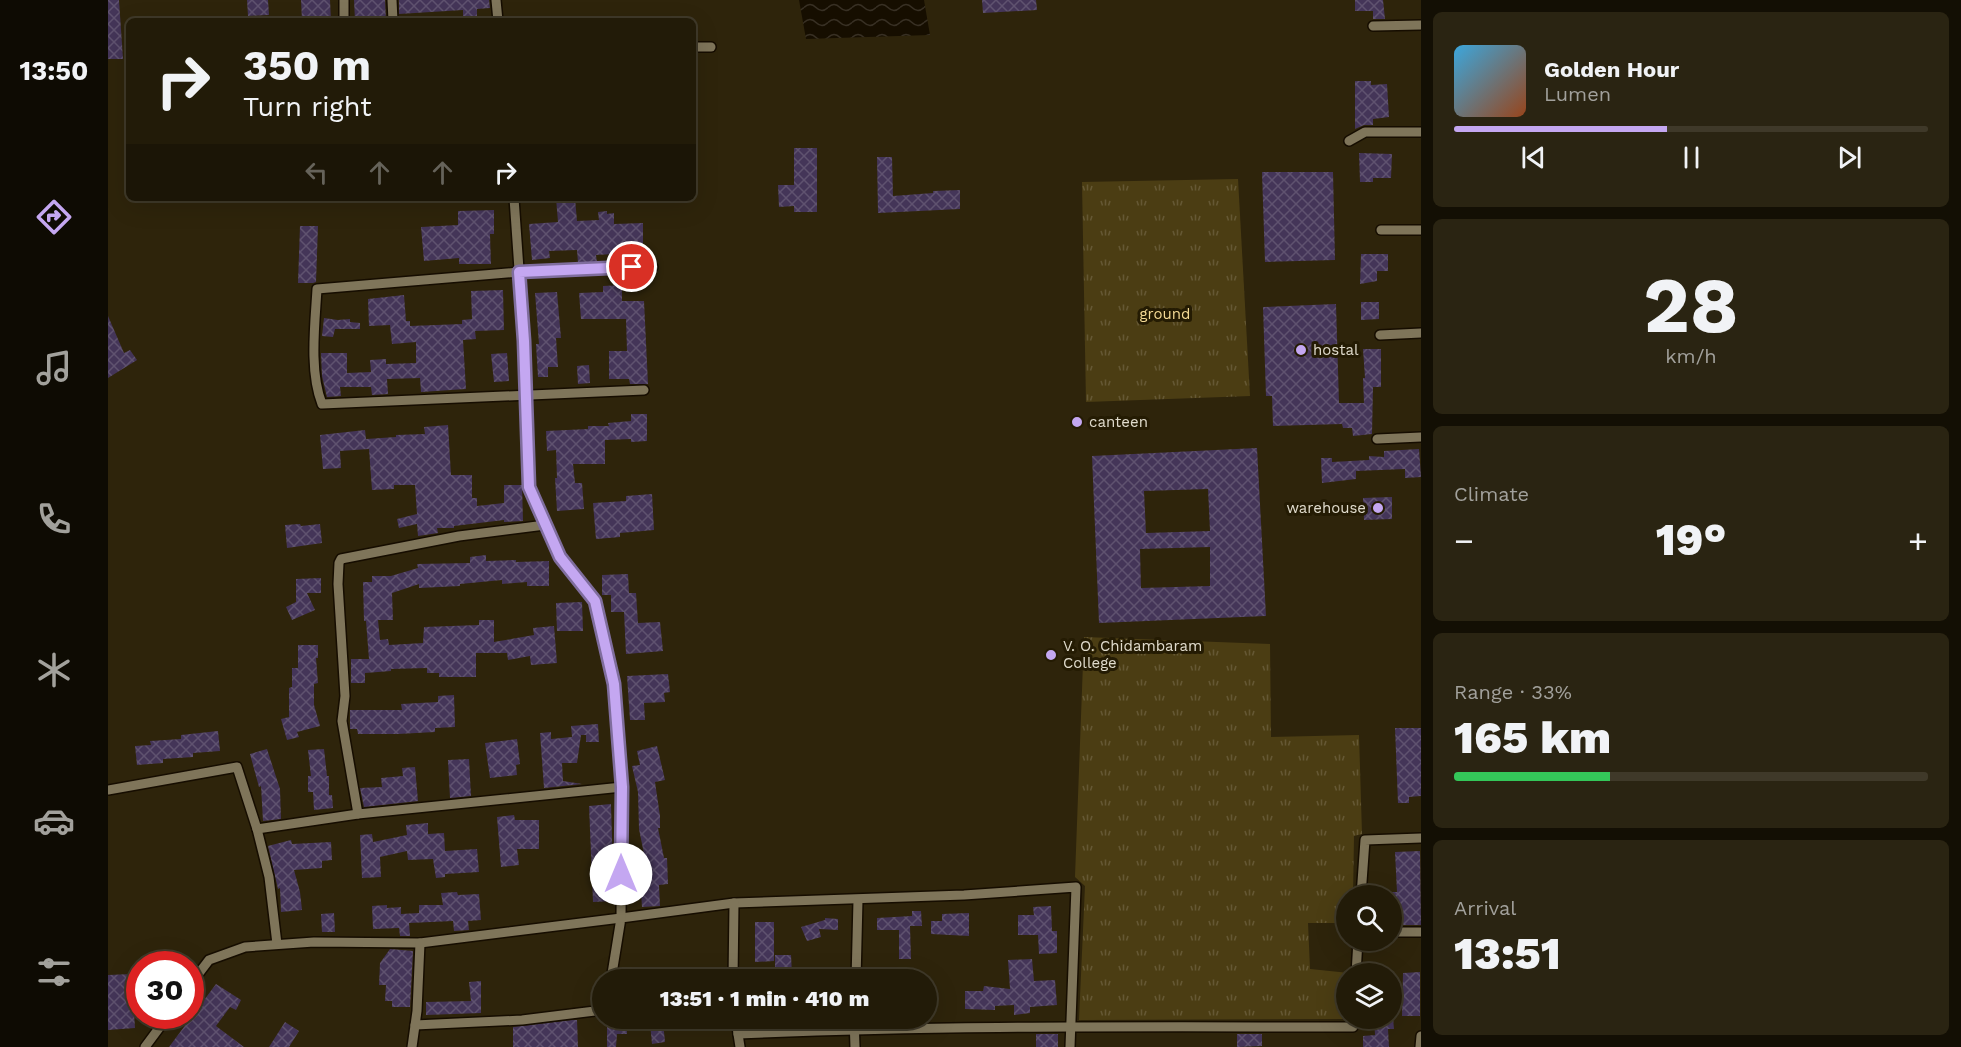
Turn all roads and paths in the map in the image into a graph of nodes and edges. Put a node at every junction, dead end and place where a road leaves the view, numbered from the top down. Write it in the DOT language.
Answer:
graph roads {
  1 [pos="344,0"];
  2 [pos="392,0"];
  3 [pos="496,0"];
  4 [pos="344,18"];
  5 [pos="393,18"];
  6 [pos="498,18"];
  7 [pos="1421,25"];
  8 [pos="1373,26"];
  9 [pos="696,47"];
  10 [pos="711,47"];
  11 [pos="1421,132"];
  12 [pos="1349,141"];
  13 [pos="514,201"];
  14 [pos="1381,230"];
  15 [pos="1421,230"];
  16 [pos="653,267"];
  17 [pos="519,272"];
  18 [pos="1421,333"];
  19 [pos="1380,335"];
  20 [pos="644,390"];
  21 [pos="526,396"];
  22 [pos="1421,437"];
  23 [pos="1377,439"];
  24 [pos="546,525"];
  25 [pos="622,787"];
  26 [pos="108,790"];
  27 [pos="358,814"];
  28 [pos="257,828"];
  29 [pos="1421,838"];
  30 [pos="1362,885"];
  31 [pos="858,900"];
  32 [pos="734,903"];
  33 [pos="621,918"];
  34 [pos="1402,932"];
  35 [pos="1421,932"];
  36 [pos="420,943"];
  37 [pos="277,944"];
  38 [pos="204,967"];
  39 [pos="613,969"];
  40 [pos="733,969"];
  41 [pos="856,969"];
  42 [pos="592,1011"];
  43 [pos="415,1025"];
  44 [pos="1071,1026"];
  45 [pos="1336,1027"];
  46 [pos="937,1028"];
  47 [pos="158,1029"];
  48 [pos="737,1029"];
  49 [pos="854,1029"];
  50 [pos="738,1034"];
  51 [pos="1421,1036"];
  52 [pos="145,1047"];
  53 [pos="412,1047"];
  54 [pos="740,1047"];
  55 [pos="855,1047"];
  56 [pos="1070,1047"];
  57 [pos="1420,1047"];
  1 -- 4 [label="street"];
  2 -- 5 [label="street"];
  3 -- 6 [label="street"];
  7 -- 8 [label="street"];
  9 -- 10 [label="street"];
  11 -- 12 [label="street"];
  13 -- 17 [label="street"];
  14 -- 15 [label="street"];
  16 -- 17 [label="street"];
  17 -- 21 [label="street"];
  17 -- 21 [label="street"];
  18 -- 19 [label="street"];
  20 -- 21 [label="street"];
  21 -- 24 [label="street"];
  22 -- 23 [label="street"];
  24 -- 25 [label="street"];
  24 -- 27 [label="street"];
  25 -- 27 [label="street"];
  25 -- 33 [label="street"];
  26 -- 28 [label="street"];
  27 -- 28 [label="street"];
  28 -- 37 [label="street"];
  29 -- 30 [label="street"];
  31 -- 32 [label="street"];
  31 -- 41 [label="street"];
  31 -- 44 [label="street"];
  32 -- 33 [label="street"];
  32 -- 40 [label="street"];
  33 -- 36 [label="street"];
  33 -- 39 [label="street"];
  34 -- 35 [label="street"];
  36 -- 37 [label="street"];
  36 -- 43 [label="street"];
  37 -- 38 [label="street"];
  42 -- 43 [label="street"];
  43 -- 53 [label="street"];
  44 -- 45 [label="street"];
  44 -- 46 [label="street"];
  44 -- 56 [label="street"];
  47 -- 52 [label="street"];
  48 -- 50 [label="street"];
  49 -- 50 [label="street"];
  49 -- 55 [label="street"];
  50 -- 54 [label="street"];
  51 -- 57 [label="street"];
}
